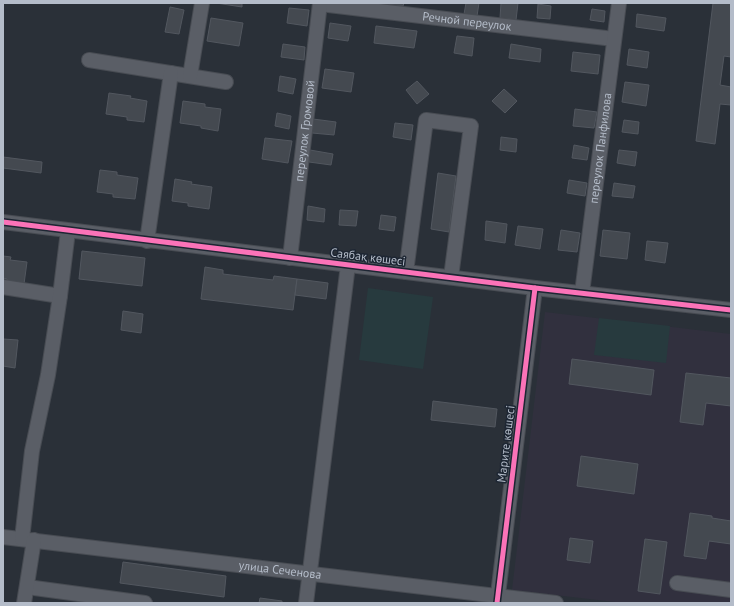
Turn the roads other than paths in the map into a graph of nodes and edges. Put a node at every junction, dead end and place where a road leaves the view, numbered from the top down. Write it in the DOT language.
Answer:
graph roads {
  1 [pos="202,3"];
  2 [pos="320,3"];
  3 [pos="619,3"];
  4 [pos="614,39"];
  5 [pos="89,60"];
  6 [pos="171,73"];
  7 [pos="190,76"];
  8 [pos="226,82"];
  9 [pos="3,222"];
  10 [pos="68,231"];
  11 [pos="147,241"];
  12 [pos="290,258"];
  13 [pos="348,265"];
  14 [pos="406,272"];
  15 [pos="451,277"];
  16 [pos="3,287"];
  17 [pos="535,288"];
  18 [pos="582,293"];
  19 [pos="60,296"];
  20 [pos="731,310"];
  21 [pos="3,537"];
  22 [pos="28,540"];
  23 [pos="310,573"];
  24 [pos="677,583"];
  25 [pos="26,587"];
  26 [pos="731,590"];
  27 [pos="497,599"];
  28 [pos="88,600"];
  29 [pos="24,603"];
  30 [pos="145,603"];
  31 [pos="306,603"];
  32 [pos="556,603"];
  1 -- 7 [label="street"];
  2 -- 4 [label="street, Речной переулок"];
  2 -- 12 [label="street, переулок Громовой"];
  3 -- 4 [label="street, переулок Панфилова"];
  4 -- 18 [label="street, переулок Панфилова"];
  5 -- 6 [label="street"];
  6 -- 7 [label="street"];
  6 -- 11 [label="street"];
  7 -- 8 [label="street"];
  9 -- 10 [label="street, Саябақ көшесі"];
  10 -- 11 [label="street, Саябақ көшесі"];
  10 -- 19 [label="street"];
  11 -- 12 [label="street, Саябақ көшесі"];
  12 -- 13 [label="street, Саябақ көшесі"];
  13 -- 14 [label="street, Саябақ көшесі"];
  13 -- 23 [label="street"];
  14 -- 15 [label="street, Саябақ көшесі"];
  14 -- 15 [label="street"];
  15 -- 17 [label="street, Саябақ көшесі"];
  16 -- 19 [label="street"];
  17 -- 18 [label="street, Саябақ көшесі"];
  17 -- 27 [label="street, Марите көшесі"];
  18 -- 20 [label="street, Саябақ көшесі"];
  19 -- 22 [label="street"];
  21 -- 22 [label="street, улица Сеченова"];
  22 -- 23 [label="street, улица Сеченова"];
  22 -- 25 [label="street"];
  23 -- 27 [label="street, улица Сеченова"];
  23 -- 31 [label="street"];
  24 -- 26 [label="street"];
  25 -- 28 [label="street"];
  25 -- 29 [label="street"];
  27 -- 32 [label="street, улица Сеченова"];
  28 -- 30 [label="street"];
}
